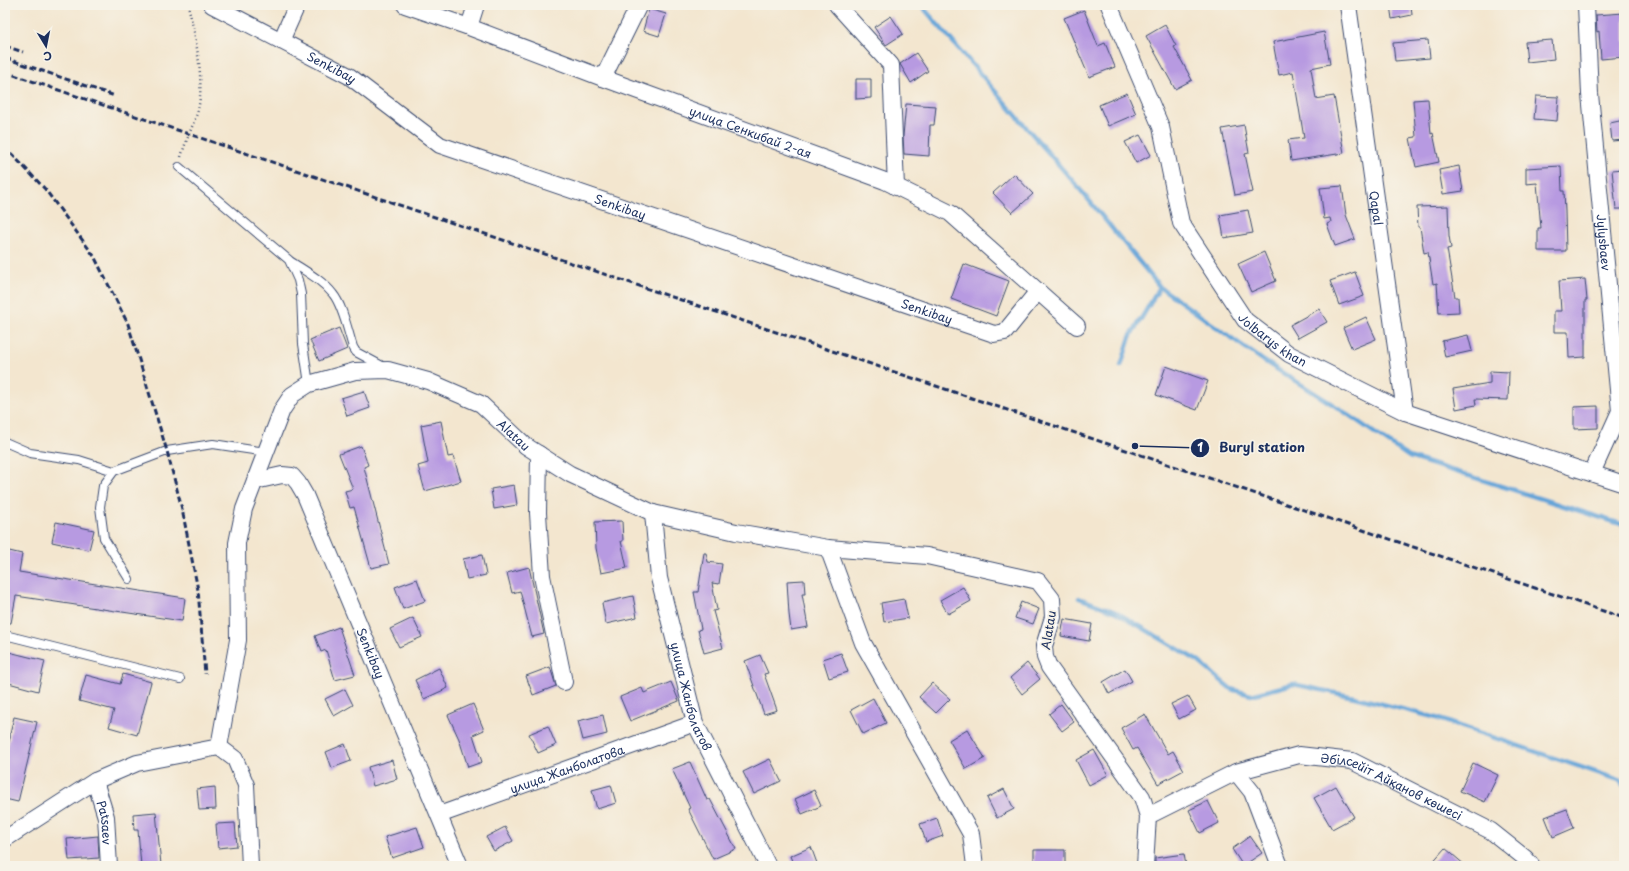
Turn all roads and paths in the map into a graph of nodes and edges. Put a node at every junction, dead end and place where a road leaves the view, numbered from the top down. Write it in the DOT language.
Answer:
graph roads {
  1 [pos="188,5"];
  2 [pos="212,5"];
  3 [pos="297,5"];
  4 [pos="405,5"];
  5 [pos="476,5"];
  6 [pos="639,5"];
  7 [pos="837,5"];
  8 [pos="1110,5"];
  9 [pos="1348,5"];
  10 [pos="1586,5"];
  11 [pos="469,27"];
  12 [pos="281,41"];
  13 [pos="603,78"];
  14 [pos="179,167"];
  15 [pos="896,186"];
  16 [pos="289,260"];
  17 [pos="1038,291"];
  18 [pos="1077,326"];
  19 [pos="388,370"];
  20 [pos="309,384"];
  21 [pos="1405,412"];
  22 [pos="5,442"];
  23 [pos="266,452"];
  24 [pos="539,454"];
  25 [pos="114,470"];
  26 [pos="1592,473"];
  27 [pos="255,481"];
  28 [pos="1624,484"];
  29 [pos="653,513"];
  30 [pos="828,548"];
  31 [pos="129,579"];
  32 [pos="5,635"];
  33 [pos="180,679"];
  34 [pos="564,682"];
  35 [pos="695,723"];
  36 [pos="219,747"];
  37 [pos="1236,772"];
  38 [pos="95,781"];
  39 [pos="439,815"];
  40 [pos="1148,816"];
  41 [pos="5,839"];
  42 [pos="109,866"];
  43 [pos="250,866"];
  44 [pos="460,866"];
  45 [pos="768,866"];
  46 [pos="975,866"];
  47 [pos="1145,866"];
  48 [pos="1280,866"];
  49 [pos="1532,866"];
  1 -- 14 [label="path"];
  2 -- 12 [label="street, Senkibay"];
  3 -- 12 [label="street"];
  4 -- 11 [label="street, улица Сенкибай 2-ая"];
  5 -- 11 [label="street"];
  6 -- 13 [label="street"];
  7 -- 15 [label="street"];
  8 -- 21 [label="street, Jolbarys khan"];
  9 -- 21 [label="street, Qapal"];
  10 -- 26 [label="street, Jylysbaev"];
  11 -- 13 [label="street, улица Сенкибай 2-ая"];
  12 -- 17 [label="street, Senkibay"];
  13 -- 15 [label="street, улица Сенкибай 2-ая"];
  14 -- 16 [label="lane"];
  15 -- 17 [label="street, улица Сенкибай 2-ая"];
  16 -- 19 [label="lane"];
  16 -- 20 [label="lane"];
  17 -- 18 [label="street, улица Сенкибай 2-ая"];
  19 -- 20 [label="street, Alatau"];
  19 -- 24 [label="street, Alatau"];
  20 -- 23 [label="street, Alatau"];
  21 -- 26 [label="street, Jolbarys khan"];
  22 -- 25 [label="lane"];
  23 -- 25 [label="lane"];
  23 -- 27 [label="street, Alatau"];
  24 -- 29 [label="street, Alatau"];
  24 -- 34 [label="street"];
  25 -- 31 [label="lane"];
  26 -- 28 [label="street, Jolbarys khan"];
  27 -- 36 [label="street, Alatau"];
  27 -- 39 [label="street, Senkibay"];
  29 -- 30 [label="street, Alatau"];
  29 -- 35 [label="street, улица Жанболатов"];
  30 -- 40 [label="street, Alatau"];
  30 -- 46 [label="street"];
  32 -- 33 [label="lane"];
  35 -- 39 [label="street, улица Жанболатова"];
  35 -- 45 [label="street, улица Жанболатов"];
  36 -- 38 [label="street"];
  36 -- 43 [label="street"];
  37 -- 40 [label="street, Әбілсейіт Айқанов көшесі"];
  37 -- 48 [label="street"];
  37 -- 49 [label="street, Әбілсейіт Айқанов көшесі"];
  38 -- 41 [label="street"];
  38 -- 42 [label="street, Patsaev"];
  39 -- 44 [label="street, Senkibay"];
  40 -- 47 [label="street"];
}
